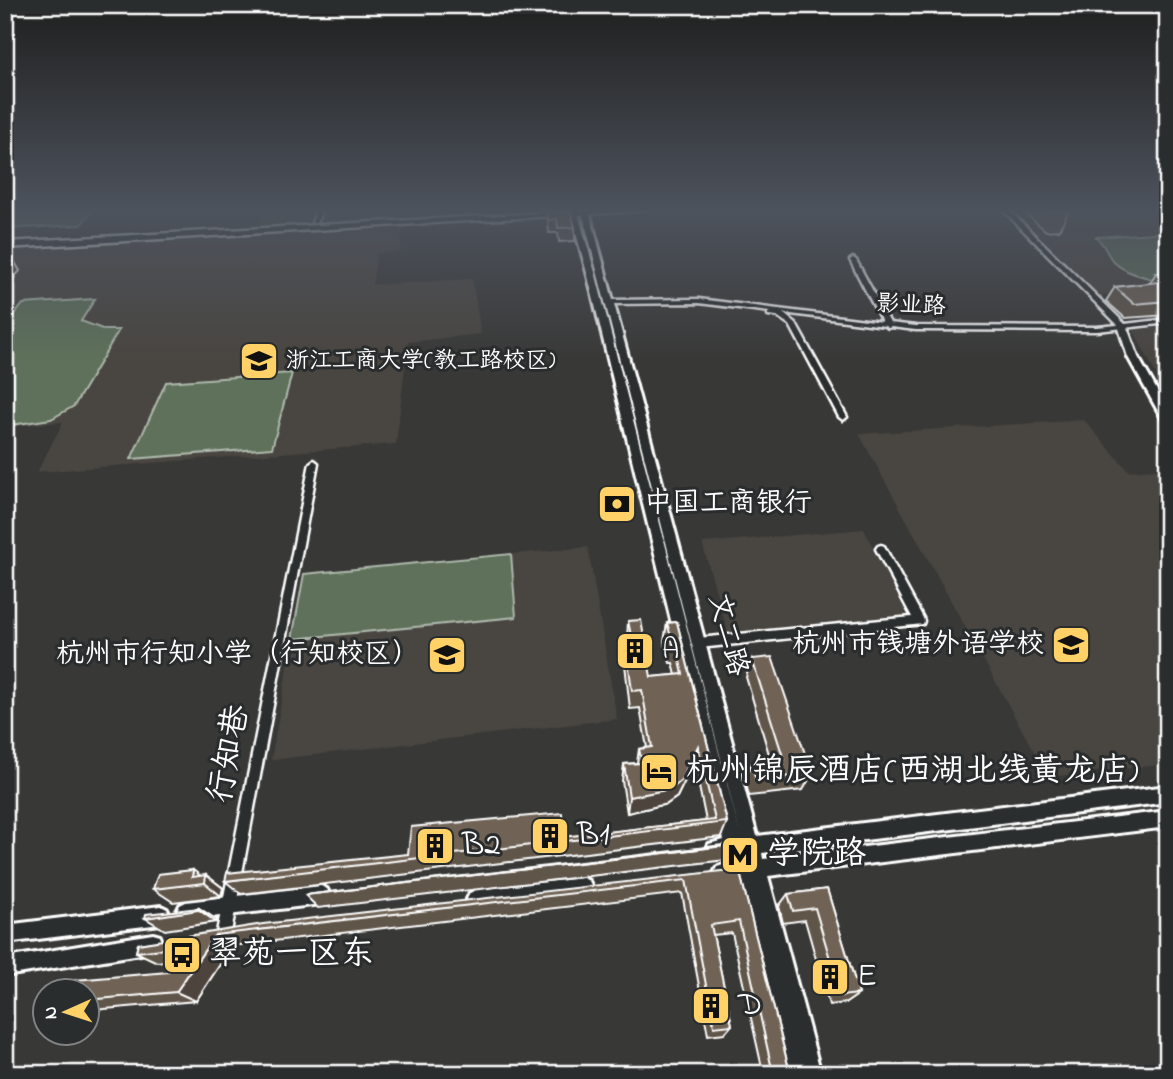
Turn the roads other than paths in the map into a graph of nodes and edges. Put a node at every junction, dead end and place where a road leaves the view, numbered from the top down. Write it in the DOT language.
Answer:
graph roads {
  1 [pos="593,261"];
  2 [pos="596,261"];
  3 [pos="854,261"];
  4 [pos="1058,261"];
  5 [pos="611,305"];
  6 [pos="1168,321"];
  7 [pos="1122,324"];
  8 [pos="888,326"];
  9 [pos="1154,398"];
  10 [pos="1168,400"];
  11 [pos="842,418"];
  12 [pos="1168,420"];
  13 [pos="314,463"];
  14 [pos="881,549"];
  15 [pos="699,643"];
  16 [pos="1168,794"];
  17 [pos="1168,819"];
  18 [pos="744,846"];
  19 [pos="694,852"];
  20 [pos="750,869"];
  21 [pos="701,875"];
  22 [pos="604,885"];
  23 [pos="338,893"];
  24 [pos="454,902"];
  25 [pos="229,906"];
  26 [pos="224,932"];
  27 [pos="5,934"];
  28 [pos="176,940"];
  29 [pos="5,967"];
  30 [pos="791,1074"];
  31 [pos="811,1074"];
  1 -- 18 [label="main road, 文二路"];
  2 -- 5 [label="main road, 文二路"];
  3 -- 8 [label="street"];
  4 -- 7 [label="street"];
  5 -- 8 [label="street, 影业路"];
  5 -- 11 [label="street"];
  5 -- 15 [label="main road, 文二路"];
  6 -- 7 [label="street, 影业路"];
  7 -- 8 [label="street, 影业路"];
  7 -- 9 [label="main road"];
  9 -- 10 [label="street"];
  9 -- 12 [label="main road"];
  13 -- 25 [label="street, 行知巷"];
  14 -- 15 [label="street"];
  15 -- 18 [label="main road, 文二路"];
  16 -- 18 [label="main road"];
  17 -- 20 [label="main road"];
  18 -- 19 [label="main road"];
  18 -- 20 [label="main road, 文二路"];
  20 -- 21 [label="main road"];
  20 -- 30 [label="main road, 文二路"];
  20 -- 31 [label="main road, 文二路"];
  22 -- 24 [label="main road"];
  23 -- 25 [label="main road"];
  25 -- 26 [label="street, 行知巷"];
  25 -- 27 [label="main road"];
  28 -- 29 [label="main road"];
}
